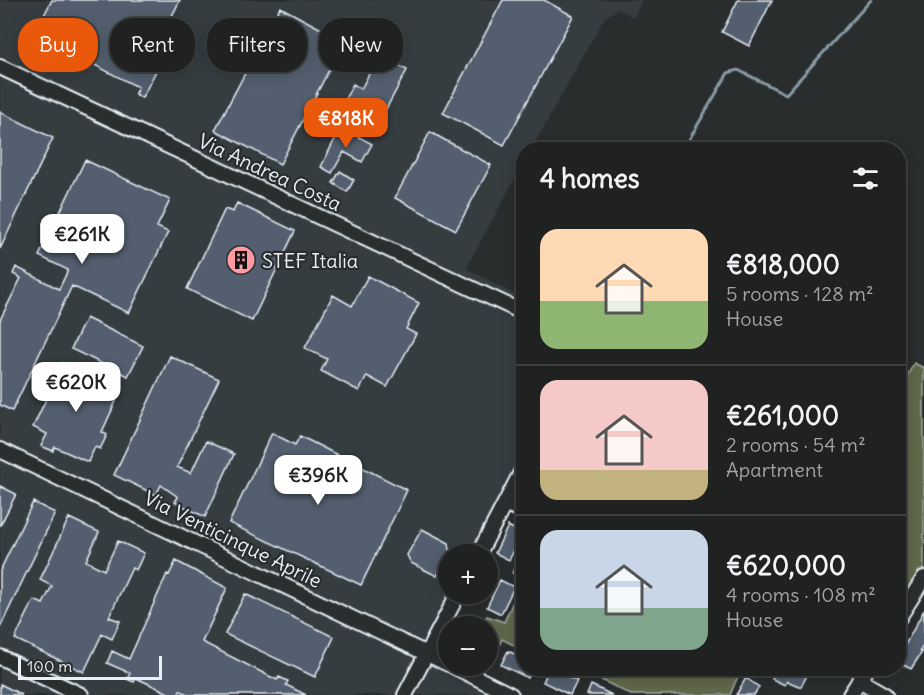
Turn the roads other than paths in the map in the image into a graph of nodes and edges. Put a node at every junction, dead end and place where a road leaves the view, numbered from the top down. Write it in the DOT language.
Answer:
graph roads {
  1 [pos="0,67"];
  2 [pos="516,309"];
  3 [pos="0,450"];
  4 [pos="516,482"];
  5 [pos="505,503"];
  6 [pos="516,508"];
  7 [pos="484,544"];
  8 [pos="924,578"];
  9 [pos="453,604"];
  10 [pos="906,606"];
  11 [pos="427,653"];
  12 [pos="0,657"];
  13 [pos="438,659"];
  14 [pos="473,676"];
  15 [pos="859,676"];
  16 [pos="863,676"];
  17 [pos="81,695"];
  18 [pos="405,695"];
  19 [pos="511,695"];
  20 [pos="850,695"];
  21 [pos="885,695"];
  1 -- 2 [label="street, Via Andrea Costa"];
  3 -- 11 [label="street, Via Venticinque Aprile"];
  4 -- 5 [label="street"];
  5 -- 6 [label="street"];
  5 -- 7 [label="street"];
  8 -- 10 [label="street"];
  9 -- 11 [label="street"];
  11 -- 13 [label="street, Via Venticinque Aprile"];
  11 -- 18 [label="street"];
  12 -- 17 [label="street"];
  14 -- 19 [label="street"];
  15 -- 20 [label="street"];
  16 -- 21 [label="street"];
}
